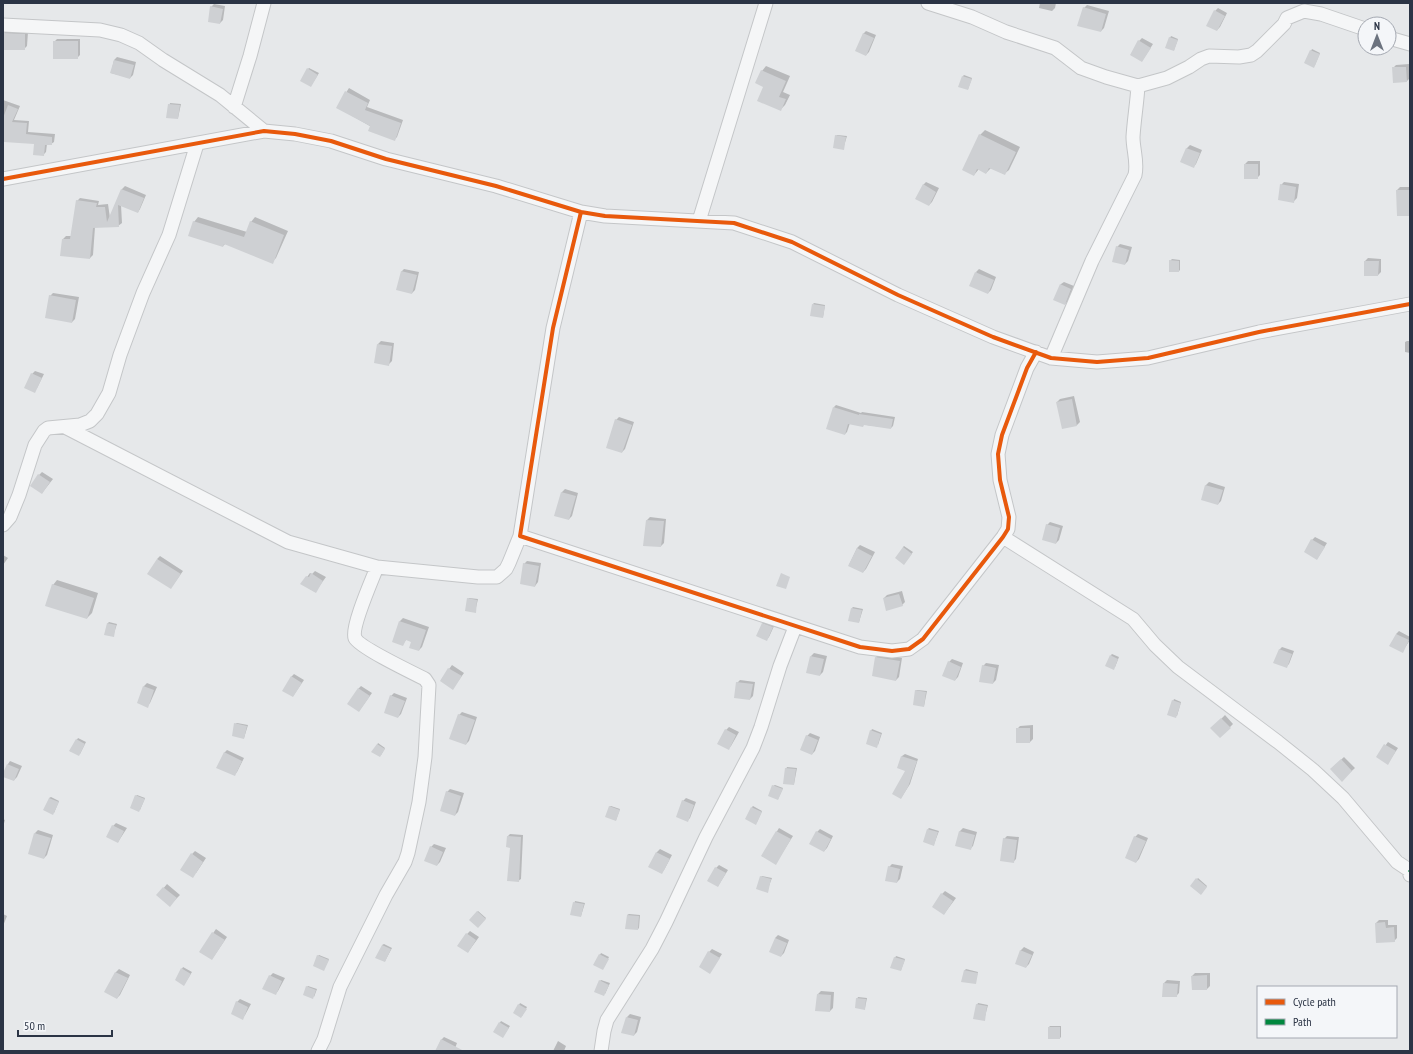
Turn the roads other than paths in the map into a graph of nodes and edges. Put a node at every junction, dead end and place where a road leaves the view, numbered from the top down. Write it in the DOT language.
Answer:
graph roads {
  1 [pos="264,3"];
  2 [pos="766,3"];
  3 [pos="928,3"];
  4 [pos="3,25"];
  5 [pos="1357,27"];
  6 [pos="1397,40"];
  7 [pos="1410,44"];
  8 [pos="1138,86"];
  9 [pos="234,107"];
  10 [pos="264,131"];
  11 [pos="197,144"];
  12 [pos="3,179"];
  13 [pos="581,212"];
  14 [pos="699,221"];
  15 [pos="1410,304"];
  16 [pos="1036,352"];
  17 [pos="1051,358"];
  18 [pos="65,426"];
  19 [pos="3,525"];
  20 [pos="520,536"];
  21 [pos="1003,537"];
  22 [pos="377,567"];
  23 [pos="795,626"];
  24 [pos="1410,875"];
  25 [pos="318,1051"];
  26 [pos="601,1051"];
  1 -- 9 [label="street"];
  2 -- 14 [label="street"];
  3 -- 8 [label="street"];
  4 -- 9 [label="street"];
  5 -- 8 [label="street"];
  6 -- 7 [label="street"];
  8 -- 17 [label="street"];
  9 -- 10 [label="street"];
  10 -- 11 [label="street"];
  10 -- 13 [label="street"];
  11 -- 12 [label="street"];
  11 -- 18 [label="street"];
  13 -- 14 [label="street"];
  13 -- 20 [label="street"];
  14 -- 16 [label="street"];
  15 -- 17 [label="street"];
  16 -- 17 [label="street"];
  16 -- 21 [label="street"];
  18 -- 19 [label="street"];
  18 -- 22 [label="street"];
  20 -- 22 [label="street"];
  20 -- 23 [label="street"];
  21 -- 23 [label="street"];
  21 -- 24 [label="street"];
  22 -- 25 [label="street"];
  23 -- 26 [label="street"];
}
